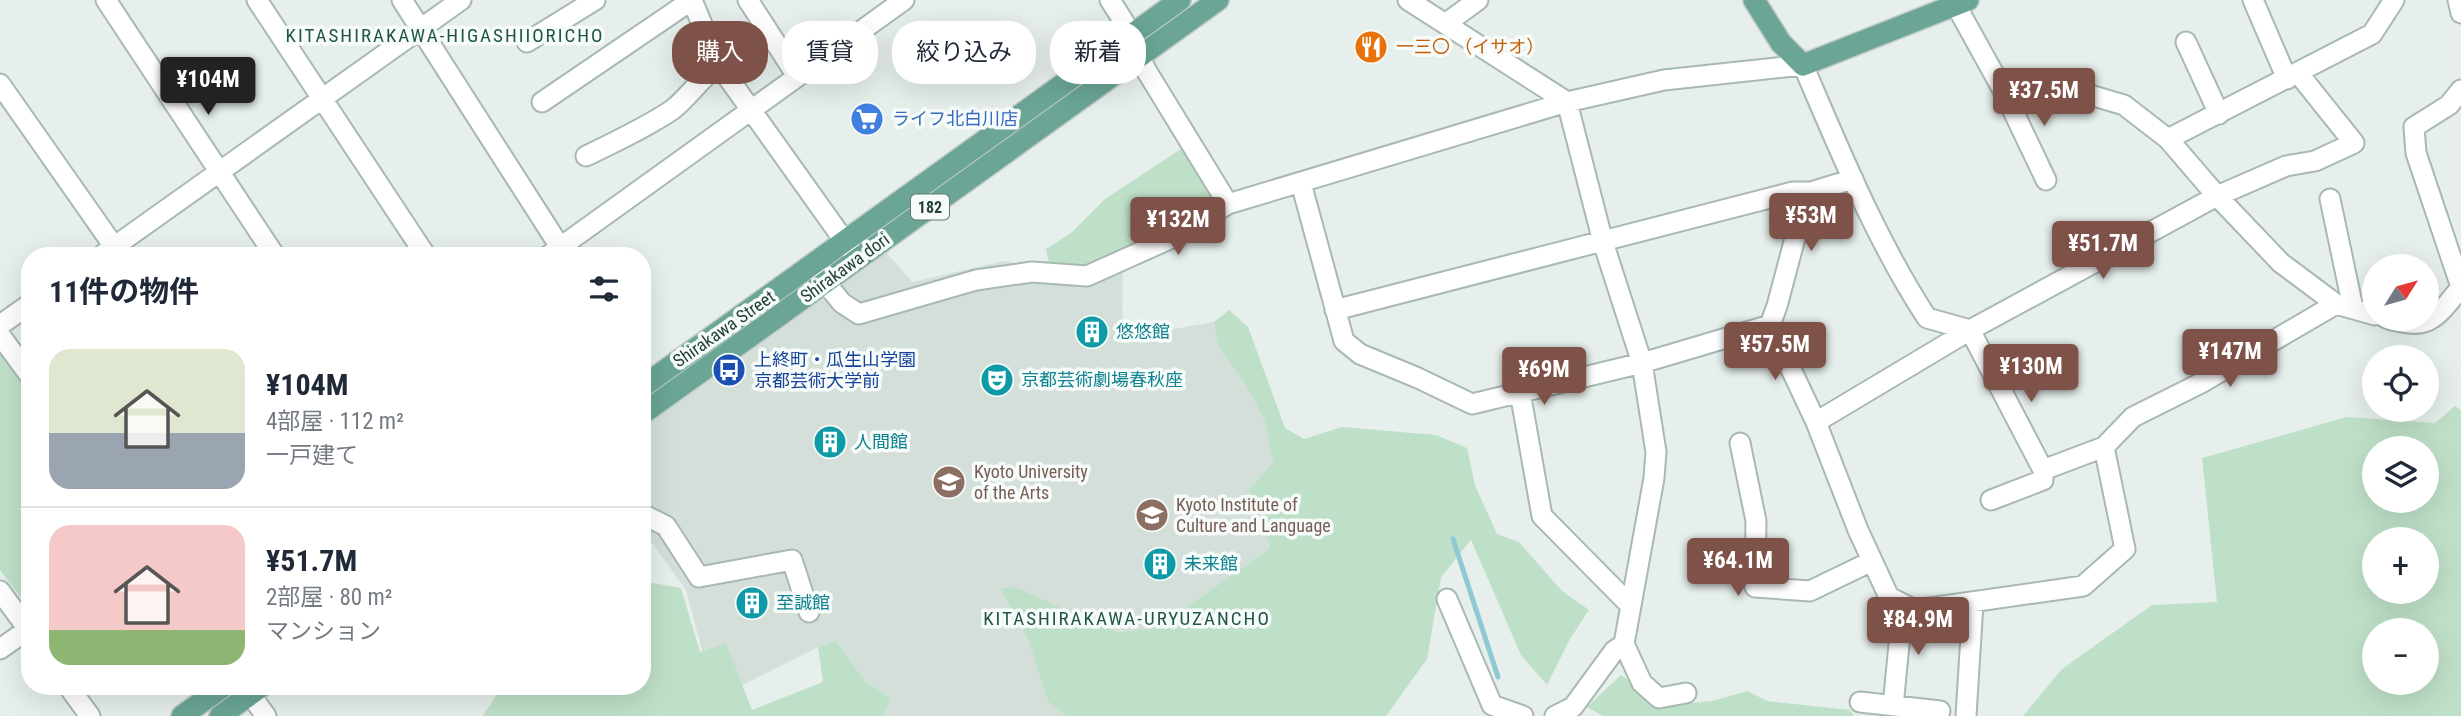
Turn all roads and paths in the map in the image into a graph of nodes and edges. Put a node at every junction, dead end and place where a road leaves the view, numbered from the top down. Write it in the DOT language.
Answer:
graph roads {
  1 [pos="106,0"];
  2 [pos="257,0"];
  3 [pos="402,0"];
  4 [pos="461,0"];
  5 [pos="595,0"];
  6 [pos="692,0"];
  7 [pos="748,0"];
  8 [pos="904,0"];
  9 [pos="1110,0"];
  10 [pos="1180,0"];
  11 [pos="1218,0"];
  12 [pos="1408,0"];
  13 [pos="1478,0"];
  14 [pos="1754,0"];
  15 [pos="2253,0"];
  16 [pos="2394,0"];
  17 [pos="2458,0"];
  18 [pos="1959,2"];
  19 [pos="2461,13"];
  20 [pos="701,21"];
  21 [pos="874,21"];
  22 [pos="1122,21"];
  23 [pos="1445,24"];
  24 [pos="1146,25"];
  25 [pos="420,29"];
  26 [pos="527,42"];
  27 [pos="2186,42"];
  28 [pos="1146,51"];
  29 [pos="782,53"];
  30 [pos="1146,65"];
  31 [pos="1803,65"];
  32 [pos="2293,76"];
  33 [pos="0,84"];
  34 [pos="697,84"];
  35 [pos="733,84"];
  36 [pos="786,84"];
  37 [pos="1064,84"];
  38 [pos="1100,84"];
  39 [pos="2461,90"];
  40 [pos="2005,94"];
  41 [pos="322,97"];
  42 [pos="542,102"];
  43 [pos="1567,102"];
  44 [pos="751,109"];
  45 [pos="2219,114"];
  46 [pos="2168,139"];
  47 [pos="586,156"];
  48 [pos="220,171"];
  49 [pos="1853,179"];
  50 [pos="2046,180"];
  51 [pos="1301,183"];
  52 [pos="1811,192"];
  53 [pos="2217,196"];
  54 [pos="2330,199"];
  55 [pos="1228,204"];
  56 [pos="846,241"];
  57 [pos="1603,242"];
  58 [pos="109,247"];
  59 [pos="119,247"];
  60 [pos="269,247"];
  61 [pos="420,247"];
  62 [pos="552,247"];
  63 [pos="560,247"];
  64 [pos="858,260"];
  65 [pos="818,275"];
  66 [pos="2461,287"];
  67 [pos="2344,306"];
  68 [pos="21,310"];
  69 [pos="1335,310"];
  70 [pos="2362,311"];
  71 [pos="2440,314"];
  72 [pos="0,325"];
  73 [pos="1770,325"];
  74 [pos="1970,330"];
  75 [pos="0,335"];
  76 [pos="1642,363"];
  77 [pos="21,364"];
  78 [pos="651,381"];
  79 [pos="1520,392"];
  80 [pos="651,407"];
  81 [pos="1816,422"];
  82 [pos="1740,443"];
  83 [pos="2104,447"];
  84 [pos="2043,470"];
  85 [pos="1991,500"];
  86 [pos="651,518"];
  87 [pos="1872,561"];
  88 [pos="0,591"];
  89 [pos="1447,599"];
  90 [pos="1973,603"];
  91 [pos="1903,604"];
  92 [pos="1630,605"];
  93 [pos="808,612"];
  94 [pos="21,619"];
  95 [pos="21,635"];
  96 [pos="1624,644"];
  97 [pos="0,649"];
  98 [pos="1685,693"];
  99 [pos="75,695"];
  100 [pos="211,695"];
  101 [pos="245,695"];
  102 [pos="255,695"];
  103 [pos="1860,702"];
  104 [pos="1893,706"];
  105 [pos="1940,711"];
  106 [pos="1571,713"];
  107 [pos="90,716"];
  108 [pos="182,716"];
  109 [pos="220,716"];
  110 [pos="266,716"];
  111 [pos="1523,716"];
  112 [pos="1965,716"];
  1 -- 48 [label="street"];
  2 -- 41 [label="street"];
  3 -- 25 [label="street"];
  4 -- 25 [label="street"];
  5 -- 26 [label="street"];
  6 -- 20 [label="street"];
  6 -- 42 [label="street"];
  7 -- 29 [label="street"];
  8 -- 21 [label="street"];
  9 -- 22 [label="street"];
  10 -- 24 [label="main road, Shirakawa Street / 182"];
  11 -- 28 [label="main road, Shirakawa dori / 182"];
  12 -- 23 [label="street"];
  13 -- 23 [label="street"];
  14 -- 31 [label="main road"];
  15 -- 32 [label="street"];
  16 -- 32 [label="street"];
  17 -- 19 [label="street"];
  18 -- 31 [label="main road"];
  18 -- 40 [label="street"];
  23 -- 43 [label="street"];
  25 -- 41 [label="street"];
  25 -- 62 [label="street"];
  27 -- 45 [label="street"];
  30 -- 55 [label="street"];
  31 -- 43 [label="street"];
  31 -- 49 [label="street"];
  32 -- 45 [label="street"];
  32 -- 53 [label="street"];
  33 -- 58 [label="street"];
  34 -- 47 [label="street"];
  35 -- 44 [label="street"];
  36 -- 44 [label="street"];
  37 -- 56 [label="main road, Shirakawa Street / 182"];
  38 -- 64 [label="main road, Shirakawa dori / 182"];
  39 -- 66 [label="street"];
  40 -- 46 [label="street"];
  40 -- 50 [label="street"];
  41 -- 48 [label="street"];
  41 -- 61 [label="street"];
  43 -- 51 [label="street"];
  43 -- 57 [label="street"];
  44 -- 56 [label="street"];
  44 -- 63 [label="street"];
  45 -- 46 [label="street"];
  46 -- 53 [label="street"];
  48 -- 59 [label="street"];
  48 -- 60 [label="street"];
  49 -- 52 [label="street"];
  49 -- 74 [label="street"];
  51 -- 55 [label="street"];
  51 -- 69 [label="street"];
  52 -- 57 [label="street"];
  52 -- 73 [label="street"];
  53 -- 67 [label="street"];
  53 -- 74 [label="street"];
  54 -- 67 [label="street"];
  55 -- 65 [label="street"];
  56 -- 64 [label="street"];
  56 -- 65 [label="main road, Shirakawa Street / 182"];
  57 -- 69 [label="street"];
  57 -- 76 [label="street"];
  64 -- 65 [label="main road, Shirakawa dori / 182"];
  65 -- 78 [label="main road, Shirakawa Street / 182"];
  65 -- 80 [label="main road, Shirakawa dori / 182"];
  66 -- 71 [label="street"];
  67 -- 70 [label="street"];
  67 -- 83 [label="street"];
  68 -- 72 [label="street"];
  69 -- 79 [label="street"];
  73 -- 76 [label="street"];
  73 -- 81 [label="street"];
  74 -- 81 [label="street"];
  74 -- 84 [label="street"];
  75 -- 77 [label="street"];
  76 -- 79 [label="street"];
  76 -- 92 [label="street"];
  79 -- 92 [label="street"];
  81 -- 87 [label="street"];
  82 -- 87 [label="street"];
  83 -- 84 [label="street"];
  83 -- 90 [label="street"];
  84 -- 85 [label="street"];
  86 -- 93 [label="street"];
  87 -- 91 [label="street"];
  88 -- 94 [label="street"];
  89 -- 111 [label="street"];
  90 -- 91 [label="street"];
  90 -- 112 [label="street"];
  91 -- 104 [label="street"];
  92 -- 96 [label="street"];
  95 -- 97 [label="street"];
  96 -- 98 [label="street"];
  96 -- 106 [label="street"];
  99 -- 107 [label="street"];
  100 -- 108 [label="main road"];
  101 -- 109 [label="main road"];
  102 -- 110 [label="street"];
  103 -- 104 [label="street"];
  104 -- 105 [label="street"];
}
